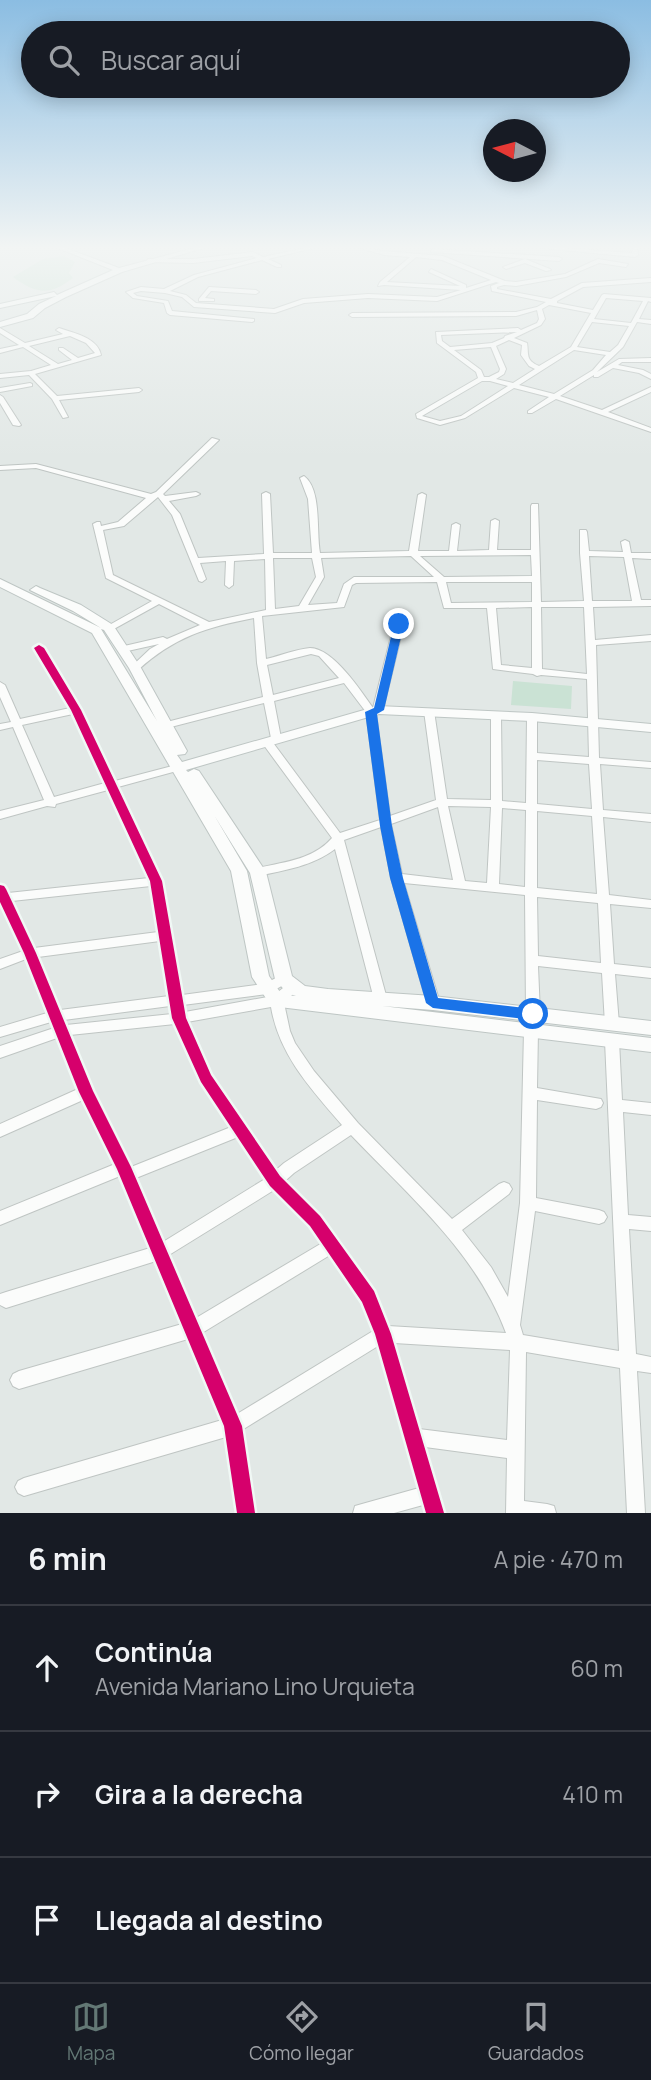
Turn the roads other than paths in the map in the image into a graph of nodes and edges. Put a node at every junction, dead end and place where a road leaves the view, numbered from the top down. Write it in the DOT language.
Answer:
graph roads {
  1 [pos="26,318"];
  2 [pos="223,318"];
  3 [pos="541,318"];
  4 [pos="638,318"];
  5 [pos="251,320"];
  6 [pos="591,320"];
  7 [pos="651,322"];
  8 [pos="635,323"];
  9 [pos="0,328"];
  10 [pos="59,330"];
  11 [pos="523,330"];
  12 [pos="70,334"];
  13 [pos="507,337"];
  14 [pos="492,345"];
  15 [pos="25,346"];
  16 [pos="573,348"];
  17 [pos="61,349"];
  18 [pos="448,349"];
  19 [pos="0,351"];
  20 [pos="611,354"];
  21 [pos="78,360"];
  22 [pos="651,360"];
  23 [pos="57,366"];
  24 [pos="613,366"];
  25 [pos="540,369"];
  26 [pos="31,373"];
  27 [pos="0,376"];
  28 [pos="651,377"];
  29 [pos="481,379"];
  30 [pos="490,379"];
  31 [pos="575,384"];
  32 [pos="30,385"];
  33 [pos="512,386"];
  34 [pos="651,389"];
  35 [pos="0,390"];
  36 [pos="139,390"];
  37 [pos="0,397"];
  38 [pos="556,397"];
  39 [pos="55,398"];
  40 [pos="530,412"];
  41 [pos="603,412"];
  42 [pos="65,417"];
  43 [pos="17,425"];
  44 [pos="649,428"];
  45 [pos="215,440"];
  46 [pos="2,465"];
  47 [pos="304,478"];
  48 [pos="196,494"];
  49 [pos="265,494"];
  50 [pos="422,495"];
  51 [pos="158,497"];
  52 [pos="535,506"];
  53 [pos="495,520"];
  54 [pos="456,525"];
  55 [pos="583,532"];
  56 [pos="625,541"];
  57 [pos="493,552"];
  58 [pos="534,552"];
  59 [pos="453,553"];
  60 [pos="584,553"];
  61 [pos="413,554"];
  62 [pos="318,555"];
  63 [pos="628,555"];
  64 [pos="270,556"];
  65 [pos="651,556"];
  66 [pos="230,559"];
  67 [pos="195,561"];
  68 [pos="0,574"];
  69 [pos="202,579"];
  70 [pos="441,579"];
  71 [pos="536,579"];
  72 [pos="0,582"];
  73 [pos="229,585"];
  74 [pos="158,601"];
  75 [pos="651,603"];
  76 [pos="537,604"];
  77 [pos="588,604"];
  78 [pos="637,604"];
  79 [pos="491,605"];
  80 [pos="302,608"];
  81 [pos="271,612"];
  82 [pos="258,616"];
  83 [pos="399,624"];
  84 [pos="210,626"];
  85 [pos="109,628"];
  86 [pos="651,638"];
  87 [pos="169,639"];
  88 [pos="591,643"];
  89 [pos="39,648"];
  90 [pos="123,649"];
  91 [pos="262,663"];
  92 [pos="135,668"];
  93 [pos="537,673"];
  94 [pos="592,677"];
  95 [pos="346,678"];
  96 [pos="0,685"];
  97 [pos="269,698"];
  98 [pos="76,709"];
  99 [pos="375,711"];
  100 [pos="429,711"];
  101 [pos="496,715"];
  102 [pos="533,718"];
  103 [pos="16,723"];
  104 [pos="593,723"];
  105 [pos="167,725"];
  106 [pos="0,727"];
  107 [pos="651,728"];
  108 [pos="272,740"];
  109 [pos="533,756"];
  110 [pos="594,761"];
  111 [pos="183,765"];
  112 [pos="651,765"];
  113 [pos="113,786"];
  114 [pos="442,802"];
  115 [pos="497,803"];
  116 [pos="51,804"];
  117 [pos="534,807"];
  118 [pos="598,813"];
  119 [pos="0,815"];
  120 [pos="651,818"];
  121 [pos="385,820"];
  122 [pos="338,838"];
  123 [pos="258,872"];
  124 [pos="397,878"];
  125 [pos="156,881"];
  126 [pos="460,883"];
  127 [pos="493,889"];
  128 [pos="530,892"];
  129 [pos="2,894"];
  130 [pos="603,900"];
  131 [pos="651,904"];
  132 [pos="165,936"];
  133 [pos="30,953"];
  134 [pos="531,960"];
  135 [pos="0,964"];
  136 [pos="608,969"];
  137 [pos="651,973"];
  138 [pos="289,983"];
  139 [pos="272,995"];
  140 [pos="380,999"];
  141 [pos="176,1001"];
  142 [pos="433,1003"];
  143 [pos="533,1014"];
  144 [pos="54,1016"];
  145 [pos="179,1018"];
  146 [pos="651,1028"];
  147 [pos="62,1031"];
  148 [pos="531,1031"];
  149 [pos="0,1032"];
  150 [pos="612,1032"];
  151 [pos="651,1045"];
  152 [pos="0,1052"];
  153 [pos="86,1092"];
  154 [pos="529,1093"];
  155 [pos="596,1103"];
  156 [pos="615,1105"];
  157 [pos="651,1109"];
  158 [pos="351,1127"];
  159 [pos="239,1130"];
  160 [pos="0,1131"];
  161 [pos="126,1171"];
  162 [pos="275,1181"];
  163 [pos="504,1189"];
  164 [pos="528,1203"];
  165 [pos="599,1217"];
  166 [pos="0,1218"];
  167 [pos="622,1221"];
  168 [pos="651,1224"];
  169 [pos="452,1229"];
  170 [pos="333,1245"];
  171 [pos="159,1252"];
  172 [pos="6,1300"];
  173 [pos="512,1322"];
  174 [pos="193,1329"];
  175 [pos="383,1334"];
  176 [pos="518,1342"];
  177 [pos="627,1362"];
  178 [pos="651,1365"];
  179 [pos="19,1380"];
  180 [pos="233,1426"];
  181 [pos="413,1437"];
  182 [pos="517,1450"];
  183 [pos="24,1487"];
  184 [pos="429,1494"];
  185 [pos="515,1511"];
  186 [pos="246,1513"];
  187 [pos="362,1513"];
  188 [pos="435,1513"];
  189 [pos="547,1513"];
  190 [pos="636,1513"];
  1 -- 9 [label="main road"];
  2 -- 5 [label="street"];
  3 -- 11 [label="street"];
  4 -- 8 [label="street"];
  6 -- 8 [label="street"];
  6 -- 16 [label="street"];
  7 -- 8 [label="street"];
  8 -- 20 [label="street"];
  9 -- 15 [label="street"];
  10 -- 12 [label="street"];
  11 -- 13 [label="street"];
  11 -- 18 [label="street"];
  12 -- 15 [label="street"];
  12 -- 21 [label="street"];
  13 -- 14 [label="street"];
  13 -- 25 [label="street"];
  14 -- 18 [label="street"];
  14 -- 30 [label="street"];
  15 -- 19 [label="street"];
  15 -- 23 [label="street"];
  16 -- 20 [label="street"];
  16 -- 25 [label="street"];
  17 -- 21 [label="street"];
  18 -- 29 [label="street"];
  20 -- 31 [label="street"];
  21 -- 23 [label="street"];
  22 -- 24 [label="street"];
  23 -- 26 [label="street"];
  24 -- 28 [label="street"];
  24 -- 31 [label="street"];
  25 -- 33 [label="street"];
  26 -- 27 [label="street"];
  26 -- 39 [label="street"];
  29 -- 30 [label="street"];
  29 -- 33 [label="street"];
  30 -- 33 [label="street"];
  31 -- 38 [label="street"];
  32 -- 35 [label="street"];
  33 -- 38 [label="street"];
  34 -- 41 [label="street"];
  36 -- 39 [label="street"];
  37 -- 43 [label="street"];
  38 -- 40 [label="street"];
  38 -- 41 [label="street"];
  39 -- 42 [label="street"];
  41 -- 44 [label="street"];
  45 -- 51 [label="street"];
  46 -- 51 [label="street"];
  47 -- 62 [label="street"];
  48 -- 51 [label="street"];
  49 -- 64 [label="street"];
  50 -- 61 [label="street"];
  51 -- 67 [label="street"];
  51 -- 74 [label="street"];
  52 -- 58 [label="street"];
  53 -- 57 [label="street"];
  54 -- 59 [label="street"];
  55 -- 60 [label="street"];
  56 -- 63 [label="street"];
  57 -- 58 [label="street"];
  57 -- 59 [label="street"];
  58 -- 71 [label="street"];
  59 -- 61 [label="street"];
  60 -- 63 [label="street"];
  60 -- 77 [label="street"];
  61 -- 62 [label="street"];
  61 -- 70 [label="street"];
  62 -- 64 [label="street"];
  62 -- 80 [label="street"];
  63 -- 65 [label="street"];
  63 -- 78 [label="street"];
  64 -- 66 [label="street"];
  64 -- 81 [label="street"];
  66 -- 67 [label="street"];
  66 -- 73 [label="street"];
  67 -- 69 [label="street"];
  68 -- 85 [label="main road"];
  70 -- 71 [label="street"];
  70 -- 79 [label="street"];
  70 -- 80 [label="street"];
  71 -- 76 [label="street"];
  72 -- 111 [label="main road"];
  74 -- 84 [label="street"];
  74 -- 85 [label="street"];
  75 -- 78 [label="street"];
  76 -- 77 [label="street"];
  76 -- 79 [label="street"];
  76 -- 93 [label="street"];
  77 -- 78 [label="street"];
  77 -- 88 [label="street"];
  79 -- 93 [label="street"];
  80 -- 81 [label="street"];
  81 -- 82 [label="street"];
  82 -- 84 [label="street"];
  82 -- 91 [label="street"];
  83 -- 99 [label="street"];
  84 -- 87 [label="street"];
  85 -- 90 [label="main road"];
  86 -- 88 [label="street"];
  87 -- 90 [label="street"];
  87 -- 92 [label="street"];
  88 -- 94 [label="street"];
  89 -- 98 [label="street"];
  90 -- 92 [label="main road"];
  91 -- 95 [label="street"];
  91 -- 97 [label="street"];
  92 -- 105 [label="main road"];
  93 -- 94 [label="street"];
  94 -- 104 [label="street"];
  95 -- 97 [label="street"];
  95 -- 99 [label="street"];
  96 -- 103 [label="street"];
  97 -- 105 [label="street"];
  97 -- 108 [label="street"];
  98 -- 103 [label="street"];
  98 -- 113 [label="street"];
  99 -- 100 [label="main road"];
  99 -- 108 [label="main road"];
  99 -- 121 [label="street"];
  100 -- 101 [label="main road"];
  100 -- 114 [label="street"];
  101 -- 102 [label="main road"];
  101 -- 115 [label="street"];
  102 -- 104 [label="main road"];
  102 -- 109 [label="street"];
  103 -- 106 [label="street"];
  103 -- 116 [label="street"];
  104 -- 107 [label="main road"];
  104 -- 110 [label="street"];
  105 -- 111 [label="main road"];
  108 -- 111 [label="main road"];
  108 -- 122 [label="street"];
  109 -- 110 [label="street"];
  109 -- 117 [label="street"];
  110 -- 112 [label="street"];
  110 -- 118 [label="street"];
  111 -- 113 [label="street"];
  111 -- 123 [label="main road"];
  111 -- 139 [label="main road"];
  113 -- 116 [label="street"];
  113 -- 125 [label="street"];
  114 -- 115 [label="street"];
  114 -- 121 [label="street"];
  114 -- 126 [label="street"];
  115 -- 117 [label="street"];
  115 -- 127 [label="street"];
  116 -- 119 [label="street"];
  117 -- 118 [label="street"];
  117 -- 128 [label="street"];
  118 -- 120 [label="street"];
  118 -- 130 [label="street"];
  121 -- 122 [label="street"];
  121 -- 124 [label="street"];
  122 -- 123 [label="street"];
  122 -- 140 [label="street"];
  123 -- 138 [label="main road"];
  124 -- 126 [label="street"];
  124 -- 142 [label="street"];
  125 -- 129 [label="street"];
  125 -- 132 [label="street"];
  126 -- 127 [label="street"];
  127 -- 128 [label="street"];
  128 -- 130 [label="street"];
  128 -- 134 [label="street"];
  129 -- 133 [label="street"];
  130 -- 131 [label="street"];
  130 -- 136 [label="street"];
  132 -- 133 [label="street"];
  132 -- 141 [label="street"];
  133 -- 135 [label="street"];
  133 -- 144 [label="street"];
  134 -- 136 [label="street"];
  134 -- 143 [label="street"];
  136 -- 137 [label="street"];
  136 -- 150 [label="street"];
  138 -- 139 [label="street"];
  138 -- 140 [label="main road"];
  139 -- 141 [label="street"];
  139 -- 145 [label="street"];
  139 -- 148 [label="main road"];
  139 -- 158 [label="street"];
  140 -- 142 [label="main road"];
  141 -- 144 [label="street"];
  141 -- 145 [label="street"];
  142 -- 143 [label="main road"];
  143 -- 150 [label="main road"];
  144 -- 147 [label="street"];
  144 -- 149 [label="street"];
  145 -- 147 [label="street"];
  145 -- 159 [label="street"];
  146 -- 150 [label="main road"];
  147 -- 152 [label="street"];
  147 -- 153 [label="street"];
  148 -- 150 [label="main road"];
  148 -- 154 [label="street"];
  150 -- 151 [label="main road"];
  150 -- 156 [label="street"];
  153 -- 160 [label="street"];
  153 -- 161 [label="street"];
  154 -- 155 [label="street"];
  154 -- 164 [label="street"];
  156 -- 157 [label="street"];
  156 -- 167 [label="street"];
  158 -- 162 [label="street"];
  158 -- 169 [label="street"];
  159 -- 161 [label="street"];
  159 -- 162 [label="street"];
  161 -- 166 [label="street"];
  161 -- 171 [label="street"];
  162 -- 170 [label="street"];
  162 -- 171 [label="street"];
  163 -- 169 [label="street"];
  164 -- 165 [label="street"];
  164 -- 173 [label="street"];
  167 -- 168 [label="street"];
  167 -- 177 [label="street"];
  169 -- 173 [label="street"];
  170 -- 174 [label="street"];
  170 -- 175 [label="street"];
  171 -- 172 [label="street"];
  171 -- 174 [label="street"];
  173 -- 176 [label="street"];
  174 -- 179 [label="street"];
  174 -- 180 [label="street"];
  175 -- 176 [label="street"];
  175 -- 180 [label="street"];
  175 -- 181 [label="street"];
  176 -- 177 [label="street"];
  176 -- 182 [label="street"];
  177 -- 178 [label="street"];
  177 -- 190 [label="street"];
  180 -- 183 [label="street"];
  180 -- 186 [label="street"];
  181 -- 182 [label="street"];
  181 -- 184 [label="street"];
  182 -- 185 [label="street"];
  184 -- 187 [label="street"];
  184 -- 188 [label="street"];
  185 -- 189 [label="street"];
}
